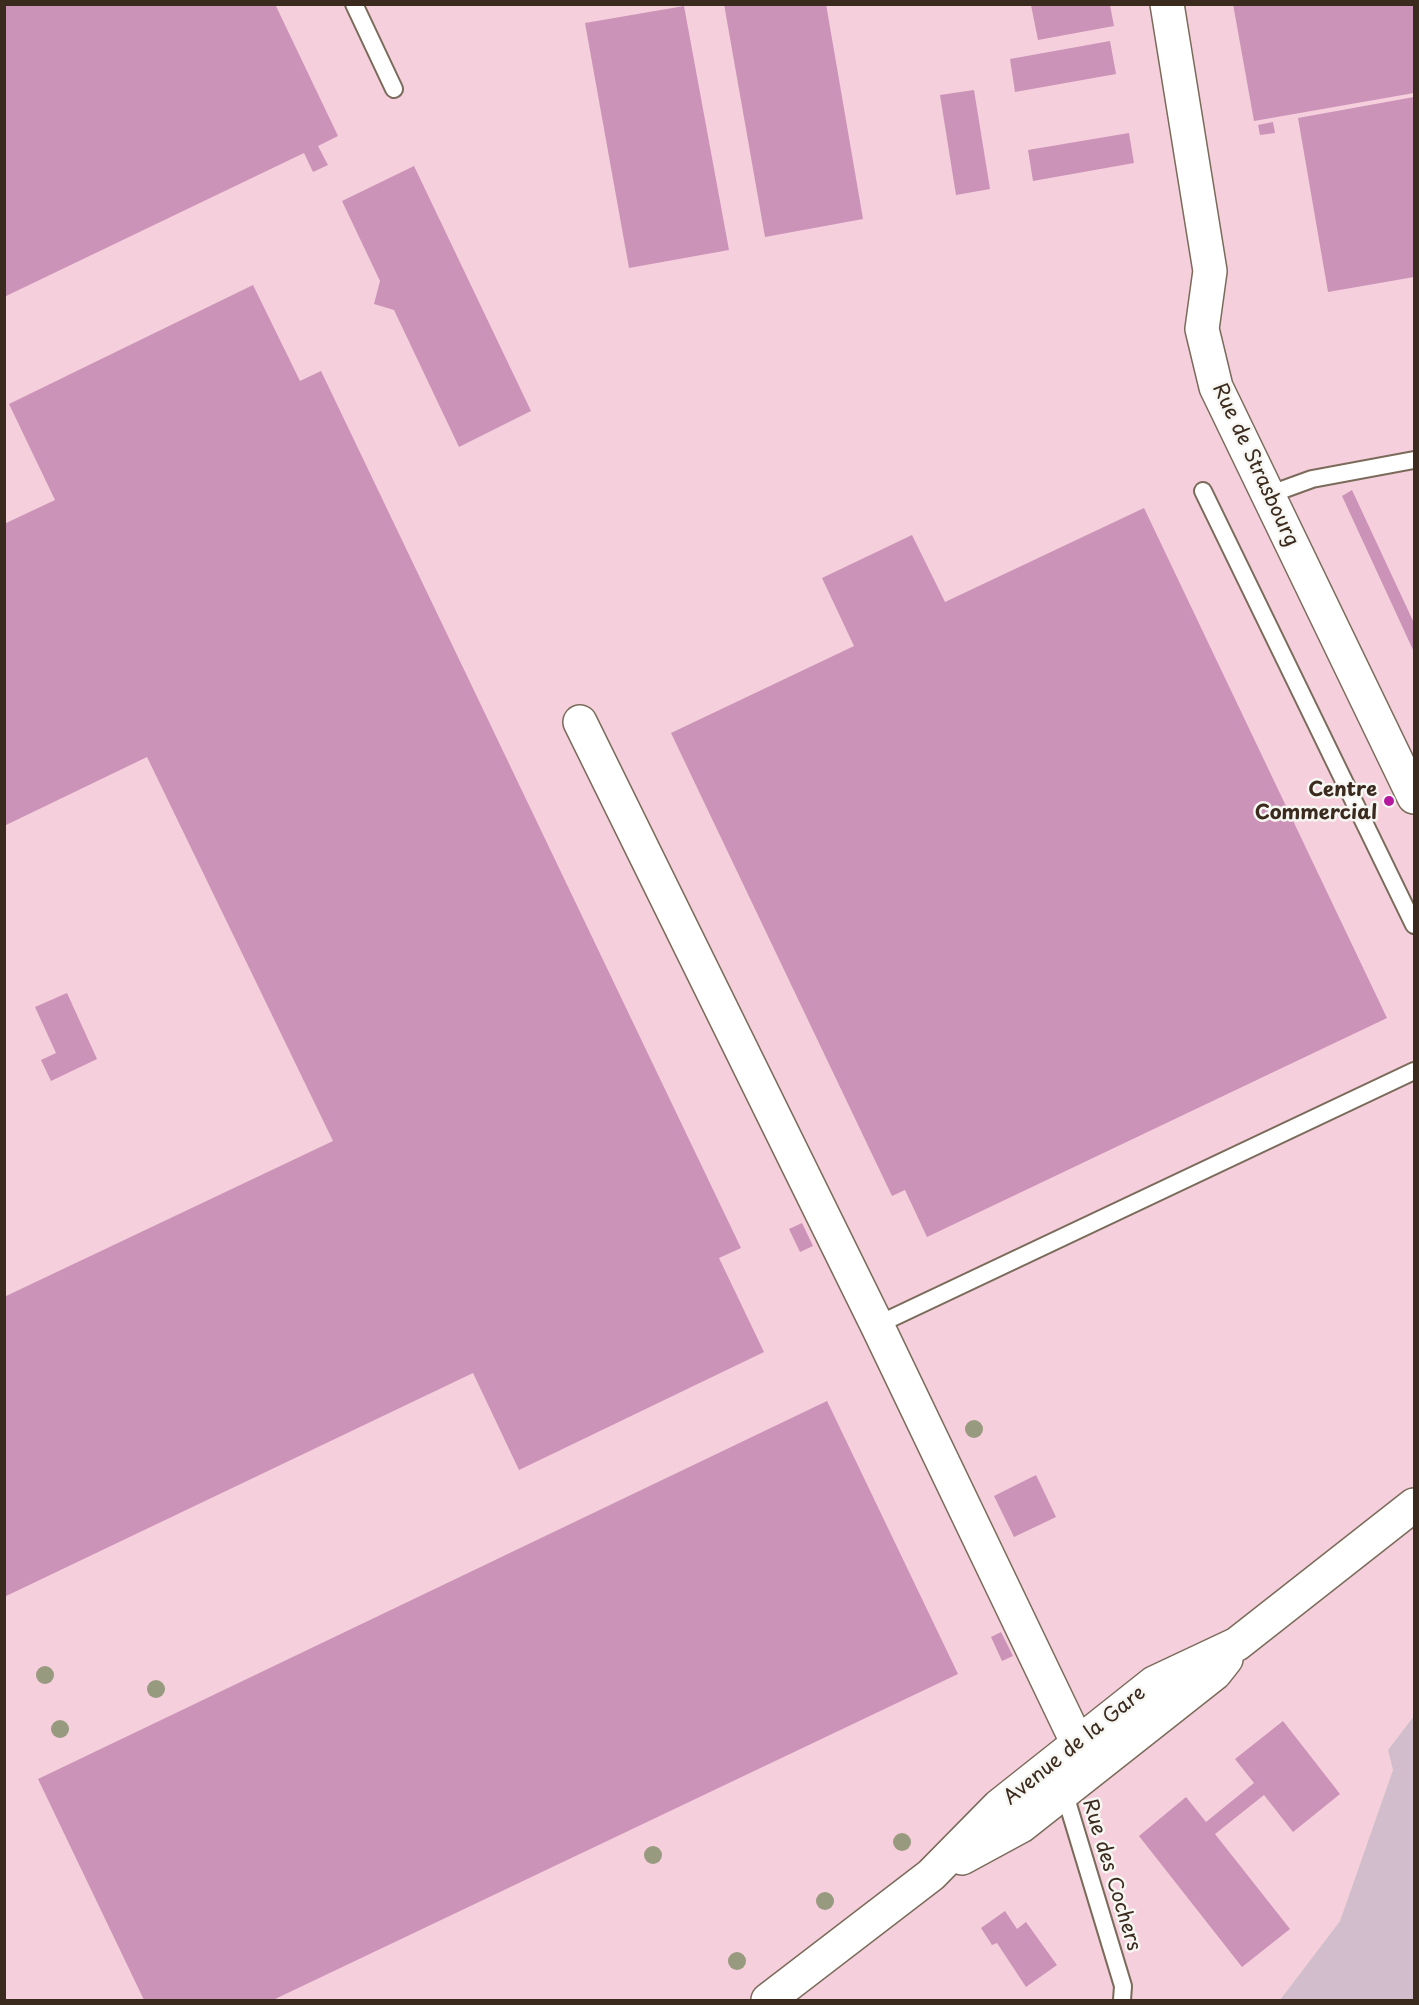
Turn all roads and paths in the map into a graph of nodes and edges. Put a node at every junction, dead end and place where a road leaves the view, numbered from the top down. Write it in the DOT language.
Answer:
graph roads {
  1 [pos="354,4"];
  2 [pos="1167,4"];
  3 [pos="394,89"];
  4 [pos="1414,459"];
  5 [pos="1203,491"];
  6 [pos="1268,495"];
  7 [pos="580,722"];
  8 [pos="1414,797"];
  9 [pos="1414,925"];
  10 [pos="1414,1071"];
  11 [pos="877,1325"];
  12 [pos="1414,1505"];
  13 [pos="1073,1766"];
  14 [pos="1124,1996"];
  15 [pos="768,2001"];
  1 -- 3 [label="lane"];
  2 -- 6 [label="street, Rue de Strasbourg"];
  4 -- 6 [label="lane"];
  5 -- 9 [label="lane"];
  6 -- 8 [label="street, Rue de Strasbourg"];
  7 -- 11 [label="street"];
  10 -- 11 [label="lane"];
  11 -- 13 [label="street"];
  12 -- 13 [label="street, Avenue de la Gare"];
  13 -- 14 [label="lane, Rue des Cochers"];
  13 -- 15 [label="street, Avenue de la Gare"];
}
